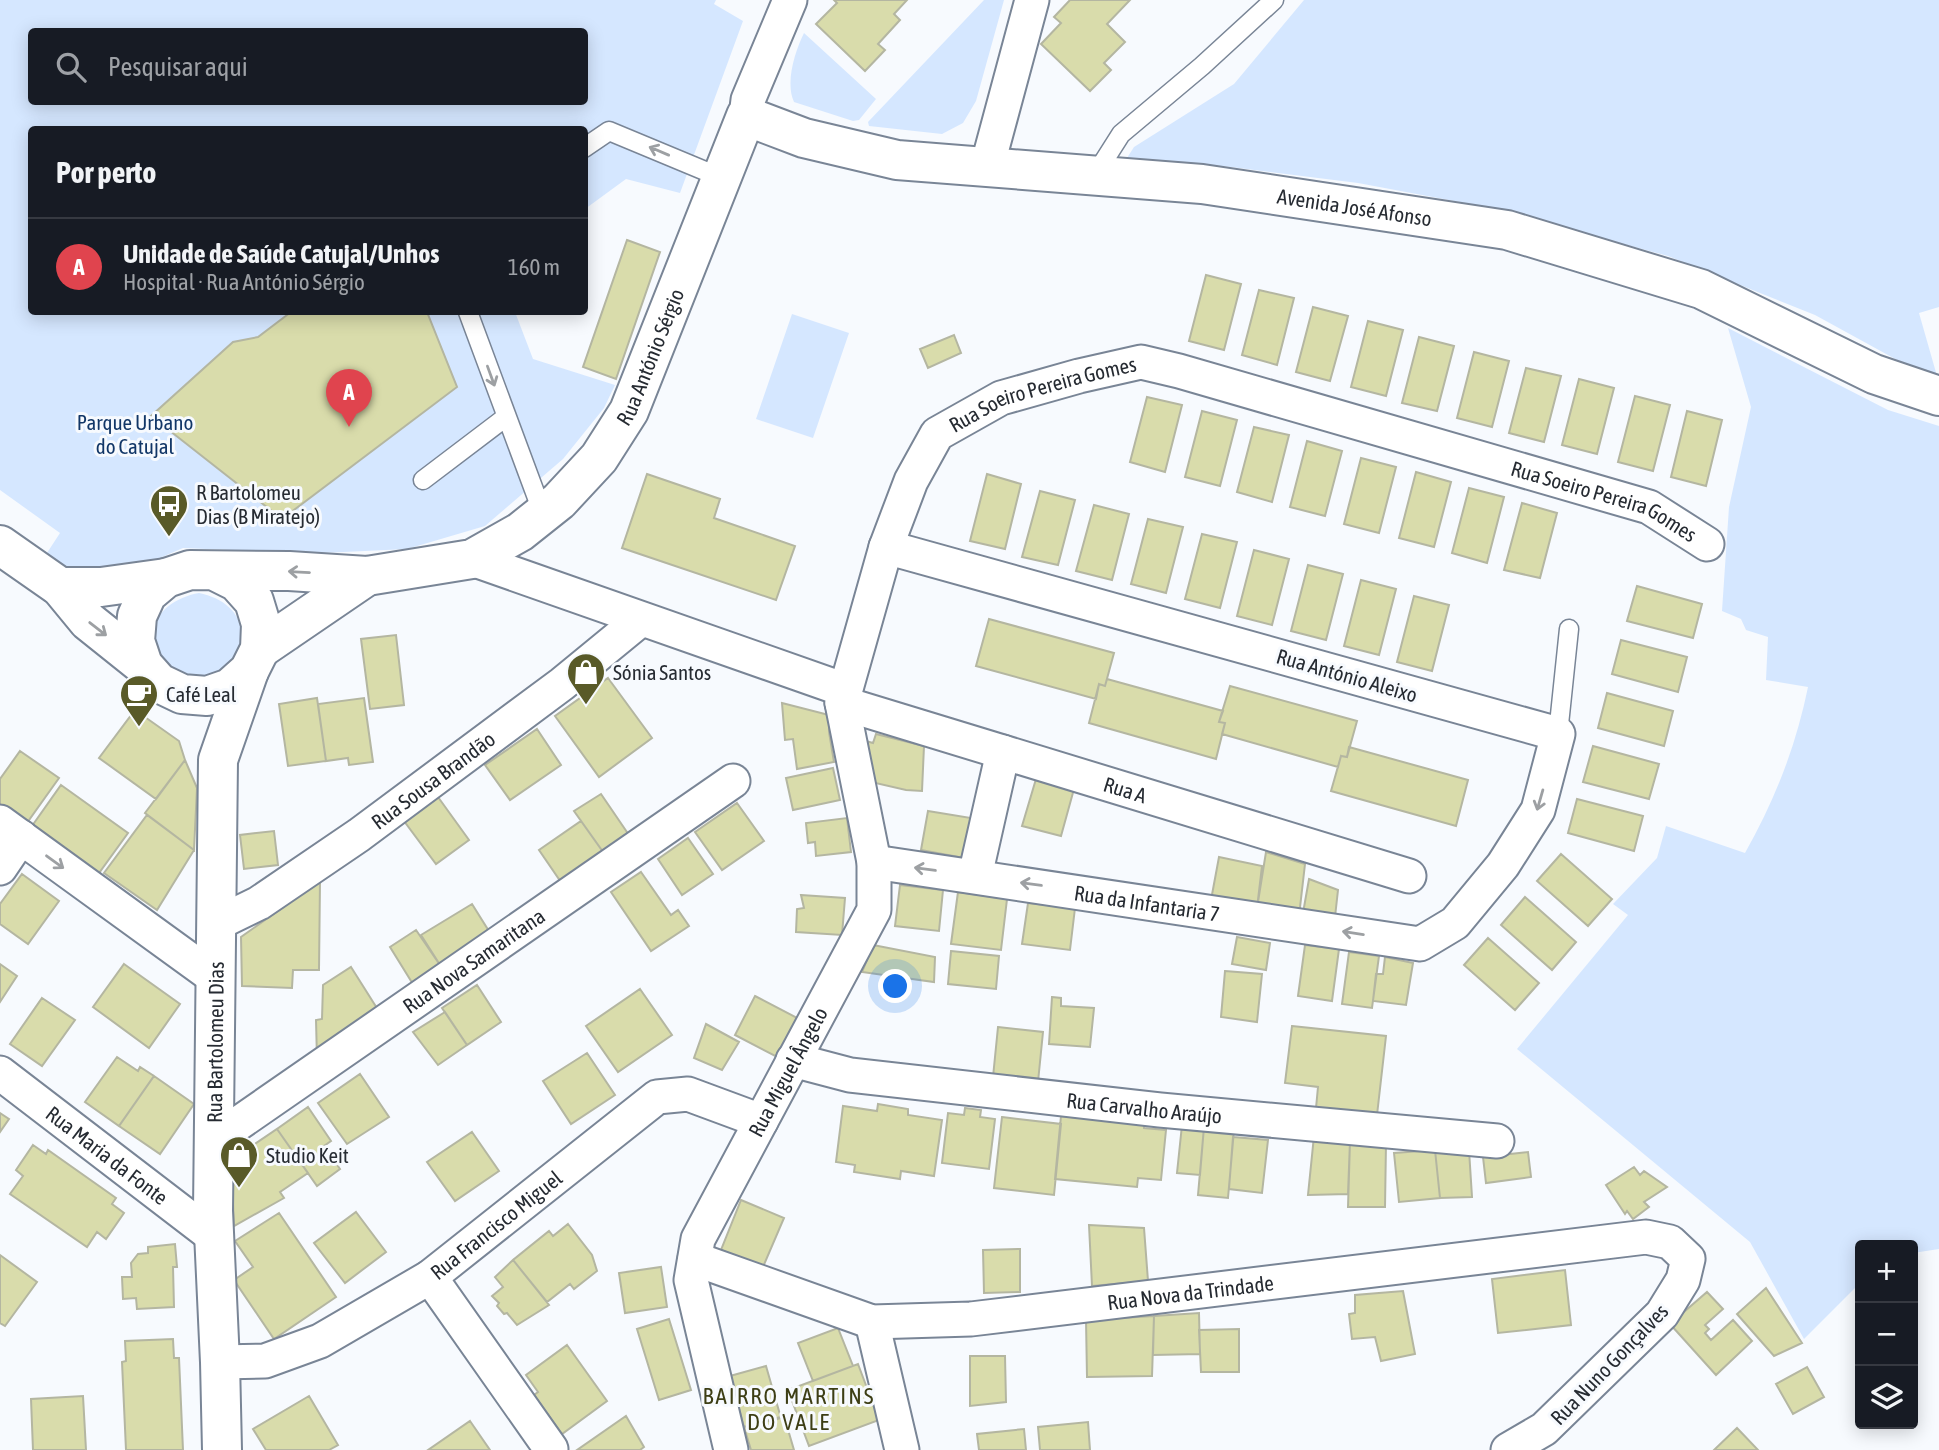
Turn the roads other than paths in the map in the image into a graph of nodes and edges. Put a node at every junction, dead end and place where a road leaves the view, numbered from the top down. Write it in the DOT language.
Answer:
graph roads {
  1 [pos="790,0"];
  2 [pos="1031,0"];
  3 [pos="1274,0"];
  4 [pos="746,116"];
  5 [pos="588,145"];
  6 [pos="987,167"];
  7 [pos="1095,175"];
  8 [pos="722,177"];
  9 [pos="469,315"];
  10 [pos="1939,396"];
  11 [pos="506,417"];
  12 [pos="424,480"];
  13 [pos="543,514"];
  14 [pos="1707,544"];
  15 [pos="0,545"];
  16 [pos="886,547"];
  17 [pos="472,559"];
  18 [pos="215,571"];
  19 [pos="367,576"];
  20 [pos="166,578"];
  21 [pos="60,587"];
  22 [pos="640,620"];
  23 [pos="1569,629"];
  24 [pos="254,660"];
  25 [pos="143,664"];
  26 [pos="182,694"];
  27 [pos="844,697"];
  28 [pos="1558,734"];
  29 [pos="1003,752"];
  30 [pos="218,760"];
  31 [pos="733,781"];
  32 [pos="10,830"];
  33 [pos="874,862"];
  34 [pos="0,868"];
  35 [pos="975,876"];
  36 [pos="1409,876"];
  37 [pos="216,924"];
  38 [pos="215,978"];
  39 [pos="793,1060"];
  40 [pos="0,1073"];
  41 [pos="761,1121"];
  42 [pos="213,1141"];
  43 [pos="1497,1141"];
  44 [pos="214,1237"];
  45 [pos="695,1259"];
  46 [pos="1688,1259"];
  47 [pos="430,1277"];
  48 [pos="872,1322"];
  49 [pos="220,1363"];
  50 [pos="222,1450"];
  51 [pos="551,1450"];
  52 [pos="731,1450"];
  53 [pos="902,1450"];
  54 [pos="1508,1450"];
  1 -- 4 [label="street, Rua António Sérgio"];
  2 -- 6 [label="street"];
  3 -- 7 [label="lane"];
  4 -- 6 [label="street, Avenida José Afonso"];
  4 -- 8 [label="street, Rua António Sérgio"];
  8 -- 5 [label="lane, one-way"];
  6 -- 7 [label="street, Avenida José Afonso"];
  7 -- 10 [label="street, Avenida José Afonso"];
  8 -- 13 [label="street, Rua António Sérgio"];
  9 -- 11 [label="lane, one-way"];
  11 -- 12 [label="lane"];
  11 -- 13 [label="lane"];
  13 -- 17 [label="street, Rua António Sérgio"];
  14 -- 16 [label="street, Rua Soeiro Pereira Gomes"];
  15 -- 21 [label="street"];
  16 -- 27 [label="street, Rua Soeiro Pereira Gomes"];
  16 -- 28 [label="street, Rua António Aleixo"];
  17 -- 19 [label="street, Rua António Sérgio"];
  17 -- 22 [label="street"];
  19 -- 18 [label="street, Rua António Sérgio, one-way"];
  18 -- 20 [label="street"];
  18 -- 24 [label="street"];
  19 -- 24 [label="street, Rua António Sérgio"];
  20 -- 21 [label="street"];
  20 -- 25 [label="street"];
  21 -- 25 [label="street, one-way"];
  22 -- 27 [label="street"];
  22 -- 37 [label="street, Rua Sousa Brandão"];
  23 -- 28 [label="lane"];
  24 -- 26 [label="street"];
  24 -- 30 [label="street, Rua Bartolomeu Dias"];
  25 -- 26 [label="street"];
  26 -- 30 [label="street, Rua Bartolomeu Dias"];
  27 -- 29 [label="street, Rua A"];
  27 -- 33 [label="street, Rua Miguel Ângelo"];
  28 -- 35 [label="street, Rua da Infantaria 7, one-way"];
  29 -- 35 [label="street"];
  29 -- 36 [label="street, Rua A"];
  30 -- 37 [label="street, Rua Bartolomeu Dias"];
  31 -- 42 [label="street, Rua Nova Samaritana"];
  32 -- 34 [label="street"];
  32 -- 38 [label="street, one-way"];
  35 -- 33 [label="street, Rua da Infantaria 7, one-way"];
  33 -- 39 [label="street, Rua Miguel Ângelo"];
  37 -- 38 [label="street, Rua Bartolomeu Dias"];
  38 -- 42 [label="street, Rua Bartolomeu Dias"];
  39 -- 41 [label="street, Rua Miguel Ângelo"];
  39 -- 43 [label="street, Rua Carvalho Araújo"];
  40 -- 44 [label="street, Rua Maria da Fonte"];
  41 -- 45 [label="street, Rua Miguel Ângelo"];
  41 -- 47 [label="street, Rua Francisco Miguel"];
  42 -- 44 [label="street, Rua Bartolomeu Dias"];
  44 -- 49 [label="street, Rua Bartolomeu Dias"];
  45 -- 48 [label="street, Rua Nova da Trindade"];
  45 -- 52 [label="street, Rua Miguel Ângelo"];
  46 -- 48 [label="street, Rua Nova da Trindade"];
  46 -- 54 [label="street, Rua Nuno Gonçalves"];
  47 -- 49 [label="street, Rua Francisco Miguel"];
  47 -- 51 [label="street"];
  48 -- 53 [label="street"];
  49 -- 50 [label="street, Rua Bartolomeu Dias"];
}
